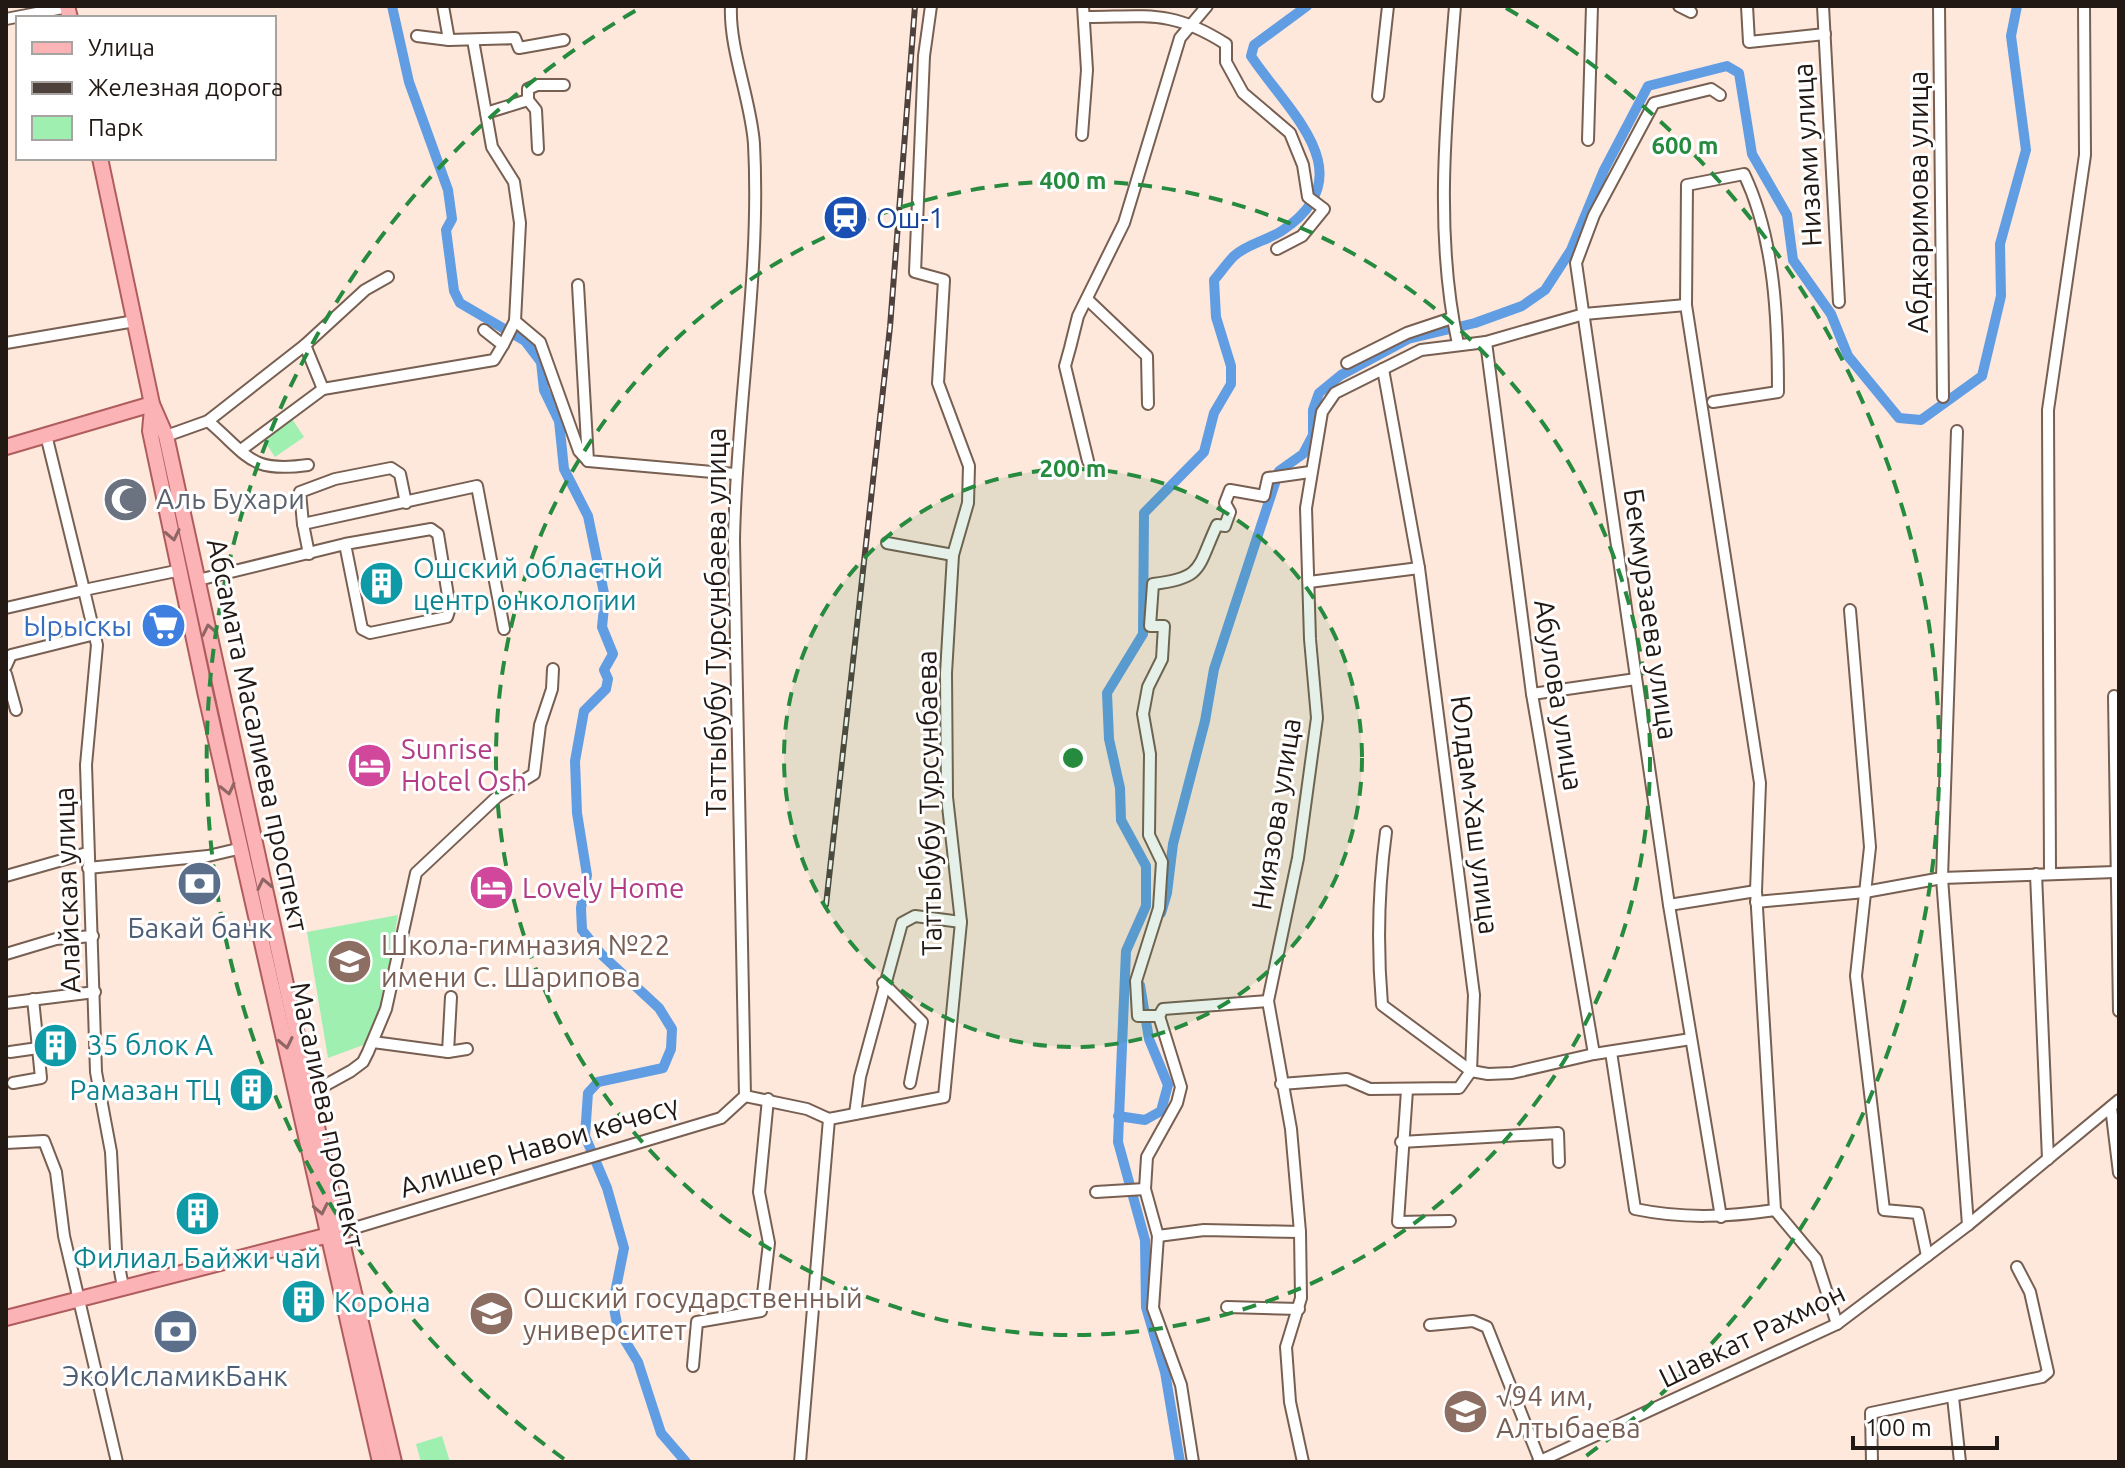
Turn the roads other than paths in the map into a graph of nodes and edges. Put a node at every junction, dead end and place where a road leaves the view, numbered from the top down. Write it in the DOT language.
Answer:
graph roads {
  1 [pos="443,6"];
  2 [pos="731,6"];
  3 [pos="931,6"];
  4 [pos="1207,6"];
  5 [pos="1388,6"];
  6 [pos="1455,6"];
  7 [pos="1592,6"];
  8 [pos="1679,6"];
  9 [pos="1747,6"];
  10 [pos="1823,6"];
  11 [pos="1939,6"];
  12 [pos="2084,6"];
  13 [pos="68,10"];
  14 [pos="1084,12"];
  15 [pos="1691,12"];
  16 [pos="27,16"];
  17 [pos="1194,24"];
  18 [pos="1825,34"];
  19 [pos="417,36"];
  20 [pos="449,40"];
  21 [pos="473,40"];
  22 [pos="564,40"];
  23 [pos="564,85"];
  24 [pos="1720,95"];
  25 [pos="1378,96"];
  26 [pos="528,100"];
  27 [pos="486,113"];
  28 [pos="1082,135"];
  29 [pos="1588,140"];
  30 [pos="538,149"];
  31 [pos="100,160"];
  32 [pos="1277,249"];
  33 [pos="388,277"];
  34 [pos="578,285"];
  35 [pos="1087,299"];
  36 [pos="1839,302"];
  37 [pos="1686,305"];
  38 [pos="1584,314"];
  39 [pos="135,321"];
  40 [pos="1453,321"];
  41 [pos="513,324"];
  42 [pos="484,330"];
  43 [pos="1457,340"];
  44 [pos="504,341"];
  45 [pos="1486,342"];
  46 [pos="6,343"];
  47 [pos="305,345"];
  48 [pos="1347,363"];
  49 [pos="1383,369"];
  50 [pos="323,389"];
  51 [pos="1943,397"];
  52 [pos="1713,402"];
  53 [pos="152,404"];
  54 [pos="1148,404"];
  55 [pos="208,421"];
  56 [pos="1957,431"];
  57 [pos="46,435"];
  58 [pos="166,436"];
  59 [pos="6,447"];
  60 [pos="241,450"];
  61 [pos="588,461"];
  62 [pos="1088,461"];
  63 [pos="308,465"];
  64 [pos="1310,472"];
  65 [pos="735,474"];
  66 [pos="406,503"];
  67 [pos="303,524"];
  68 [pos="887,543"];
  69 [pos="345,544"];
  70 [pos="309,554"];
  71 [pos="953,555"];
  72 [pos="1419,568"];
  73 [pos="181,570"];
  74 [pos="198,580"];
  75 [pos="1309,582"];
  76 [pos="84,590"];
  77 [pos="6,608"];
  78 [pos="1850,610"];
  79 [pos="504,629"];
  80 [pos="95,634"];
  81 [pos="8,657"];
  82 [pos="553,669"];
  83 [pos="6,674"];
  84 [pos="1636,679"];
  85 [pos="1532,694"];
  86 [pos="2114,696"];
  87 [pos="16,710"];
  88 [pos="1386,832"];
  89 [pos="242,848"];
  90 [pos="87,853"];
  91 [pos="88,868"];
  92 [pos="2115,872"];
  93 [pos="2036,874"];
  94 [pos="2050,874"];
  95 [pos="6,876"];
  96 [pos="1942,878"];
  97 [pos="1865,892"];
  98 [pos="1756,896"];
  99 [pos="1669,905"];
  100 [pos="961,922"];
  101 [pos="93,936"];
  102 [pos="6,954"];
  103 [pos="883,983"];
  104 [pos="95,992"];
  105 [pos="451,997"];
  106 [pos="33,999"];
  107 [pos="1268,1001"];
  108 [pos="6,1003"];
  109 [pos="2119,1011"];
  110 [pos="1151,1018"];
  111 [pos="1691,1039"];
  112 [pos="373,1042"];
  113 [pos="38,1048"];
  114 [pos="467,1049"];
  115 [pos="10,1052"];
  116 [pos="448,1052"];
  117 [pos="1611,1052"];
  118 [pos="1594,1054"];
  119 [pos="1471,1071"];
  120 [pos="13,1083"];
  121 [pos="910,1083"];
  122 [pos="1281,1084"];
  123 [pos="1407,1090"];
  124 [pos="311,1093"];
  125 [pos="745,1096"];
  126 [pos="768,1099"];
  127 [pos="2115,1104"];
  128 [pos="855,1114"];
  129 [pos="829,1119"];
  130 [pos="1401,1142"];
  131 [pos="6,1143"];
  132 [pos="2048,1159"];
  133 [pos="1559,1162"];
  134 [pos="2119,1173"];
  135 [pos="1142,1189"];
  136 [pos="1096,1192"];
  137 [pos="1775,1210"];
  138 [pos="1721,1217"];
  139 [pos="1450,1221"];
  140 [pos="1968,1225"];
  141 [pos="1300,1232"];
  142 [pos="334,1234"];
  143 [pos="1158,1236"];
  144 [pos="1927,1256"];
  145 [pos="2017,1267"];
  146 [pos="123,1287"];
  147 [pos="78,1299"];
  148 [pos="1227,1307"];
  149 [pos="1299,1309"];
  150 [pos="6,1318"];
  151 [pos="1837,1324"];
  152 [pos="1430,1325"];
  153 [pos="693,1366"];
  154 [pos="1953,1397"];
  155 [pos="1555,1458"];
  156 [pos="1539,1461"];
  157 [pos="117,1462"];
  158 [pos="380,1462"];
  159 [pos="394,1462"];
  160 [pos="800,1462"];
  161 [pos="1193,1462"];
  162 [pos="1303,1462"];
  163 [pos="1872,1462"];
  164 [pos="1960,1462"];
  1 -- 20 [label="street"];
  2 -- 65 [label="street, Таттыбубу Турсунбаева улица"];
  3 -- 71 [label="street, Таттыбубу Турсунбаева"];
  4 -- 17 [label="street"];
  5 -- 25 [label="street"];
  6 -- 40 [label="street"];
  7 -- 29 [label="street"];
  8 -- 15 [label="street"];
  9 -- 18 [label="street"];
  10 -- 18 [label="street, Низами улица"];
  11 -- 51 [label="street, Абдкаримова улица"];
  12 -- 94 [label="street"];
  13 -- 16 [label="street"];
  14 -- 17 [label="street"];
  14 -- 28 [label="street"];
  17 -- 32 [label="street"];
  17 -- 35 [label="street"];
  18 -- 36 [label="street, Низами улица"];
  19 -- 20 [label="street"];
  20 -- 21 [label="street"];
  21 -- 22 [label="street"];
  21 -- 27 [label="street"];
  23 -- 26 [label="street"];
  24 -- 38 [label="street, Бекмурзаева улица"];
  26 -- 27 [label="street"];
  26 -- 30 [label="street"];
  27 -- 41 [label="street"];
  31 -- 39 [label="main road, Абсамата Масалиева проспект"];
  33 -- 47 [label="street"];
  34 -- 61 [label="street"];
  35 -- 54 [label="street"];
  35 -- 62 [label="street"];
  37 -- 38 [label="street, Ниязова улица"];
  37 -- 52 [label="street"];
  37 -- 98 [label="street"];
  38 -- 45 [label="street, Ниязова улица"];
  38 -- 84 [label="street, Бекмурзаева улица"];
  39 -- 46 [label="street"];
  39 -- 53 [label="main road, Абсамата Масалиева проспект"];
  40 -- 43 [label="street"];
  40 -- 48 [label="street"];
  41 -- 44 [label="street"];
  41 -- 61 [label="street"];
  42 -- 44 [label="street"];
  43 -- 45 [label="street, Ниязова улица"];
  43 -- 49 [label="street, Ниязова улица"];
  44 -- 50 [label="street"];
  45 -- 85 [label="street, Абулова улица"];
  47 -- 50 [label="street"];
  47 -- 55 [label="street"];
  49 -- 64 [label="street, Ниязова улица"];
  49 -- 72 [label="street, Юлдам-Хаш улица"];
  50 -- 60 [label="street"];
  53 -- 57 [label="main road"];
  53 -- 58 [label="main road, Абсамата Масалиева проспект"];
  53 -- 73 [label="main road, Масалиева проспект, one-way"];
  55 -- 58 [label="street"];
  55 -- 60 [label="street"];
  56 -- 96 [label="street"];
  57 -- 59 [label="main road"];
  57 -- 76 [label="street, Алайская улица"];
  58 -- 74 [label="main road, Абсамата Масалиева проспект"];
  60 -- 63 [label="street"];
  61 -- 65 [label="street"];
  64 -- 75 [label="street, Ниязова улица"];
  64 -- 110 [label="street"];
  65 -- 125 [label="street, Таттыбубу Турсунбаева улица"];
  66 -- 67 [label="street"];
  66 -- 67 [label="street"];
  66 -- 79 [label="street"];
  67 -- 70 [label="street"];
  68 -- 71 [label="street"];
  69 -- 69 [label="street"];
  69 -- 70 [label="street"];
  70 -- 74 [label="street"];
  71 -- 100 [label="street, Таттыбубу Турсунбаева"];
  72 -- 75 [label="street"];
  72 -- 119 [label="street, Юлдам-Хаш улица"];
  73 -- 76 [label="street"];
  73 -- 89 [label="main road, Масалиева проспект, one-way"];
  124 -- 74 [label="main road, Абсамата Масалиева проспект, one-way"];
  75 -- 107 [label="street, Ниязова улица"];
  76 -- 77 [label="street"];
  76 -- 80 [label="street, Алайская улица"];
  78 -- 97 [label="street"];
  80 -- 81 [label="street"];
  80 -- 90 [label="street, Алайская улица"];
  82 -- 112 [label="street"];
  83 -- 87 [label="street"];
  84 -- 85 [label="street"];
  84 -- 99 [label="street, Бекмурзаева улица"];
  85 -- 118 [label="street, Абулова улица"];
  86 -- 92 [label="street"];
  88 -- 119 [label="street"];
  89 -- 91 [label="street"];
  89 -- 142 [label="main road, Масалиева проспект, one-way"];
  90 -- 91 [label="street, Алайская улица"];
  90 -- 95 [label="street"];
  91 -- 101 [label="street, Алайская улица"];
  92 -- 94 [label="street"];
  92 -- 109 [label="street"];
  93 -- 94 [label="street"];
  93 -- 96 [label="street"];
  93 -- 132 [label="street"];
  96 -- 97 [label="street"];
  96 -- 140 [label="street"];
  97 -- 98 [label="street"];
  97 -- 144 [label="street"];
  98 -- 99 [label="street"];
  98 -- 137 [label="street"];
  99 -- 111 [label="street, Бекмурзаева улица"];
  100 -- 103 [label="street"];
  100 -- 128 [label="street, Таттыбубу Турсунбаева"];
  101 -- 102 [label="street"];
  101 -- 104 [label="street, Алайская улица"];
  103 -- 121 [label="street"];
  103 -- 128 [label="street"];
  104 -- 106 [label="street"];
  104 -- 146 [label="street, Алайская улица"];
  105 -- 116 [label="street"];
  106 -- 108 [label="street"];
  106 -- 113 [label="street"];
  107 -- 110 [label="street"];
  107 -- 122 [label="street, Ниязова улица"];
  110 -- 135 [label="street"];
  111 -- 117 [label="street"];
  111 -- 138 [label="street, Бекмурзаева улица"];
  112 -- 116 [label="street"];
  112 -- 124 [label="street"];
  113 -- 115 [label="street"];
  113 -- 120 [label="street"];
  114 -- 116 [label="street"];
  117 -- 118 [label="street"];
  117 -- 138 [label="street"];
  118 -- 119 [label="street"];
  119 -- 123 [label="street"];
  122 -- 123 [label="street"];
  122 -- 141 [label="street, Ниязова улица"];
  123 -- 130 [label="street"];
  124 -- 142 [label="main road, Абсамата Масалиева проспект"];
  125 -- 126 [label="street"];
  125 -- 142 [label="street, Алишер Навои көчөсү"];
  126 -- 129 [label="street"];
  126 -- 153 [label="street"];
  127 -- 132 [label="street, Шавкат Рахмон"];
  127 -- 134 [label="street"];
  128 -- 129 [label="street, Таттыбубу Турсунбаева"];
  129 -- 160 [label="street"];
  130 -- 133 [label="street"];
  130 -- 139 [label="street"];
  131 -- 147 [label="street"];
  132 -- 140 [label="street, Шавкат Рахмон"];
  135 -- 136 [label="street"];
  135 -- 143 [label="street"];
  137 -- 138 [label="street"];
  137 -- 151 [label="street"];
  140 -- 144 [label="street, Шавкат Рахмон"];
  141 -- 143 [label="street"];
  141 -- 149 [label="street, Ниязова улица"];
  142 -- 146 [label="main road"];
  142 -- 158 [label="main road, Масалиева проспект"];
  142 -- 159 [label="main road, Масалиева проспект"];
  143 -- 161 [label="street"];
  144 -- 151 [label="street, Шавкат Рахмон"];
  145 -- 154 [label="street"];
  146 -- 147 [label="main road"];
  147 -- 150 [label="main road"];
  147 -- 157 [label="street"];
  148 -- 149 [label="street"];
  149 -- 162 [label="street, Ниязова улица"];
  151 -- 155 [label="street, Шавкат Рахмон"];
  152 -- 156 [label="street"];
  154 -- 163 [label="street"];
  154 -- 164 [label="street"];
  155 -- 156 [label="street, Шавкат Рахмон"];
}
